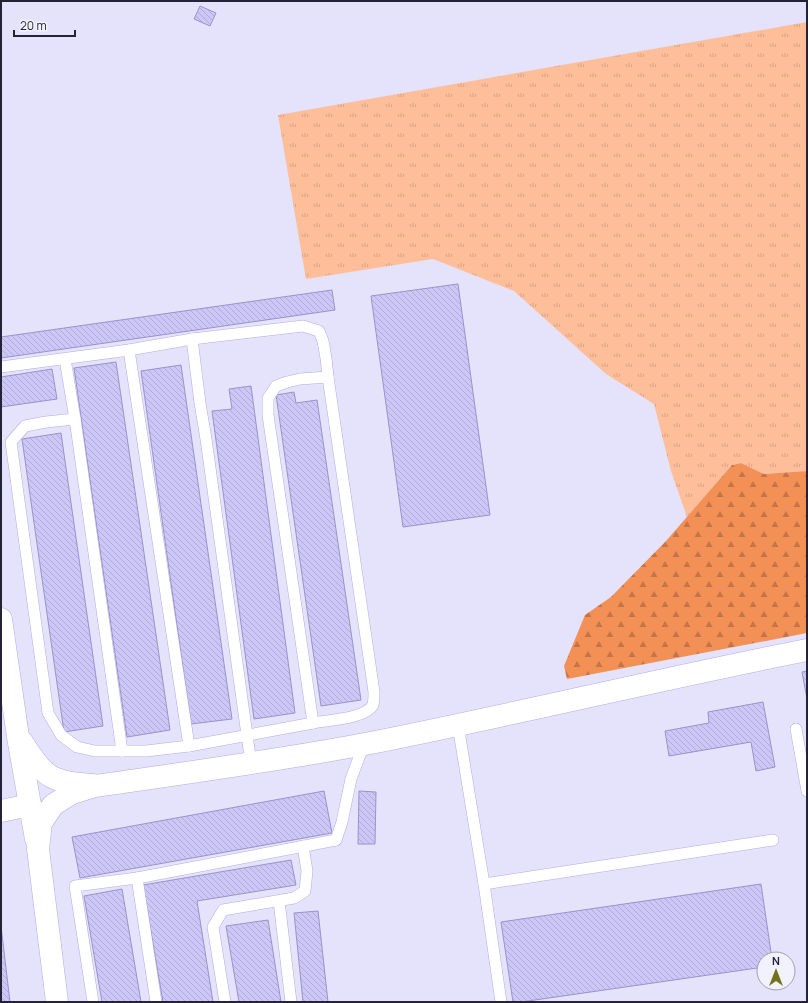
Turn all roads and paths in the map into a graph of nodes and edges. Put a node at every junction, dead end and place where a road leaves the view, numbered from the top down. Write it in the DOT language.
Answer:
graph roads {
  1 [pos="192,339"];
  2 [pos="129,350"];
  3 [pos="65,359"];
  4 [pos="1,368"];
  5 [pos="328,377"];
  6 [pos="75,418"];
  7 [pos="1,619"];
  8 [pos="807,650"];
  9 [pos="313,723"];
  10 [pos="458,725"];
  11 [pos="796,729"];
  12 [pos="247,735"];
  13 [pos="18,736"];
  14 [pos="364,744"];
  15 [pos="189,746"];
  16 [pos="122,751"];
  17 [pos="251,764"];
  18 [pos="95,786"];
  19 [pos="807,791"];
  20 [pos="30,805"];
  21 [pos="1,811"];
  22 [pos="773,840"];
  23 [pos="303,846"];
  24 [pos="38,849"];
  25 [pos="137,878"];
  26 [pos="484,884"];
  27 [pos="279,901"];
  28 [pos="57,1002"];
  29 [pos="93,1002"];
  30 [pos="156,1002"];
  31 [pos="225,1002"];
  32 [pos="291,1002"];
  33 [pos="501,1002"];
  1 -- 2 [label="lane"];
  1 -- 5 [label="lane"];
  1 -- 12 [label="lane"];
  2 -- 3 [label="lane"];
  2 -- 15 [label="lane"];
  3 -- 4 [label="lane"];
  3 -- 6 [label="lane"];
  5 -- 9 [label="lane"];
  5 -- 9 [label="lane"];
  6 -- 16 [label="lane"];
  6 -- 16 [label="lane"];
  7 -- 13 [label="street"];
  8 -- 10 [label="street"];
  9 -- 12 [label="lane"];
  10 -- 14 [label="street"];
  10 -- 26 [label="lane"];
  11 -- 19 [label="lane"];
  12 -- 15 [label="lane"];
  12 -- 17 [label="lane"];
  13 -- 18 [label="street"];
  13 -- 20 [label="street"];
  14 -- 17 [label="street"];
  14 -- 23 [label="lane"];
  15 -- 16 [label="lane"];
  17 -- 18 [label="street"];
  18 -- 24 [label="street"];
  20 -- 21 [label="street"];
  20 -- 24 [label="street"];
  22 -- 26 [label="lane"];
  23 -- 25 [label="lane"];
  23 -- 27 [label="lane"];
  24 -- 28 [label="street"];
  25 -- 29 [label="lane"];
  25 -- 30 [label="lane"];
  26 -- 33 [label="lane"];
  27 -- 31 [label="lane"];
  27 -- 32 [label="lane"];
}
